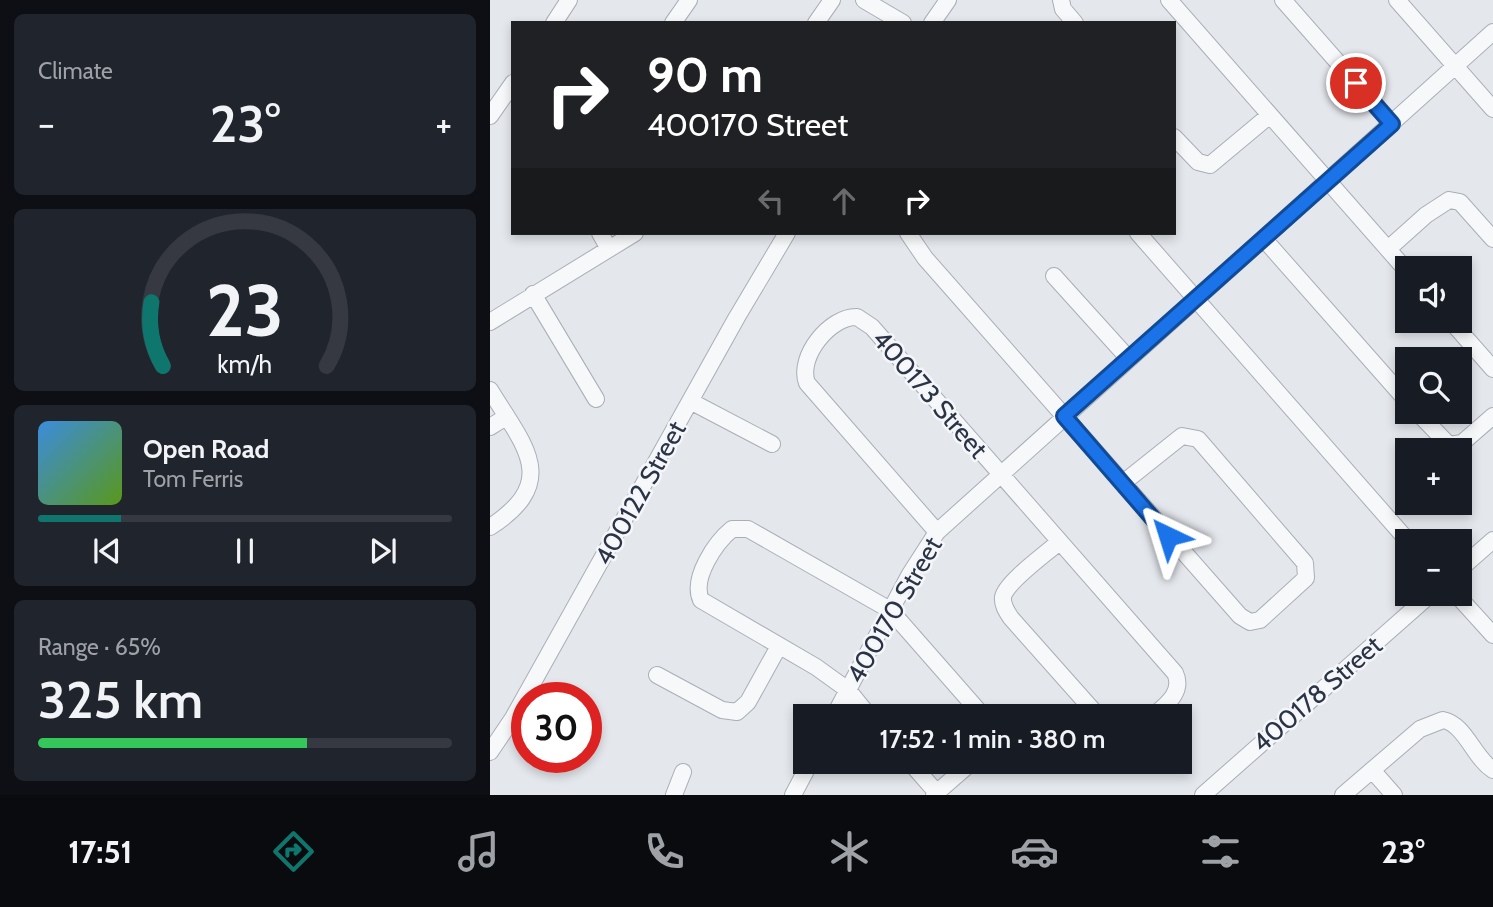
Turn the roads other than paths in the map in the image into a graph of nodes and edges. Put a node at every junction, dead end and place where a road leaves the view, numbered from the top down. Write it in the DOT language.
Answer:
graph roads {
  1 [pos="569,0"];
  2 [pos="689,0"];
  3 [pos="832,0"];
  4 [pos="864,0"];
  5 [pos="948,0"];
  6 [pos="1060,0"];
  7 [pos="1169,0"];
  8 [pos="1283,0"];
  9 [pos="1397,0"];
  10 [pos="555,21"];
  11 [pos="674,21"];
  12 [pos="817,21"];
  13 [pos="900,21"];
  14 [pos="933,21"];
  15 [pos="1073,21"];
  16 [pos="1493,32"];
  17 [pos="1456,67"];
  18 [pos="510,92"];
  19 [pos="1493,109"];
  20 [pos="1269,115"];
  21 [pos="490,116"];
  22 [pos="1392,124"];
  23 [pos="1176,138"];
  24 [pos="1328,182"];
  25 [pos="601,235"];
  26 [pos="632,235"];
  27 [pos="786,235"];
  28 [pos="909,235"];
  29 [pos="1140,235"];
  30 [pos="1264,239"];
  31 [pos="1493,239"];
  32 [pos="609,249"];
  33 [pos="1388,249"];
  34 [pos="1395,257"];
  35 [pos="1054,276"];
  36 [pos="533,294"];
  37 [pos="1196,299"];
  38 [pos="490,322"];
  39 [pos="1461,333"];
  40 [pos="1129,359"];
  41 [pos="1493,369"];
  42 [pos="1395,387"];
  43 [pos="490,390"];
  44 [pos="596,400"];
  45 [pos="690,401"];
  46 [pos="1064,416"];
  47 [pos="1493,416"];
  48 [pos="506,417"];
  49 [pos="1429,424"];
  50 [pos="490,427"];
  51 [pos="772,444"];
  52 [pos="999,474"];
  53 [pos="1123,483"];
  54 [pos="490,527"];
  55 [pos="1397,529"];
  56 [pos="937,532"];
  57 [pos="1493,540"];
  58 [pos="1059,542"];
  59 [pos="1472,558"];
  60 [pos="1417,606"];
  61 [pos="1467,606"];
  62 [pos="890,610"];
  63 [pos="1493,635"];
  64 [pos="779,646"];
  65 [pos="657,675"];
  66 [pos="848,690"];
  67 [pos="840,704"];
  68 [pos="859,704"];
  69 [pos="972,704"];
  70 [pos="1087,704"];
  71 [pos="1166,704"];
  72 [pos="490,752"];
  73 [pos="1372,770"];
  74 [pos="1493,770"];
  75 [pos="683,772"];
  76 [pos="804,774"];
  77 [pos="920,774"];
  78 [pos="958,774"];
  79 [pos="936,794"];
  80 [pos="674,795"];
  81 [pos="793,795"];
  82 [pos="1203,795"];
  83 [pos="1343,795"];
  84 [pos="1394,795"];
  1 -- 10 [label="street"];
  2 -- 11 [label="street"];
  3 -- 12 [label="street"];
  4 -- 13 [label="street"];
  5 -- 14 [label="street"];
  6 -- 15 [label="street"];
  7 -- 20 [label="street"];
  8 -- 22 [label="street"];
  9 -- 17 [label="street"];
  16 -- 17 [label="street, 400170 Street"];
  17 -- 19 [label="street"];
  17 -- 22 [label="street, 400170 Street"];
  18 -- 21 [label="street"];
  20 -- 23 [label="street"];
  20 -- 24 [label="street"];
  22 -- 24 [label="street, 400170 Street"];
  24 -- 30 [label="street, 400170 Street"];
  24 -- 33 [label="street"];
  25 -- 32 [label="street"];
  26 -- 32 [label="street"];
  27 -- 45 [label="street, 400122 Street"];
  28 -- 46 [label="street"];
  29 -- 37 [label="street"];
  30 -- 37 [label="street, 400170 Street"];
  30 -- 42 [label="street"];
  31 -- 33 [label="street"];
  32 -- 36 [label="street"];
  33 -- 34 [label="street"];
  35 -- 40 [label="street"];
  36 -- 38 [label="street"];
  36 -- 44 [label="street"];
  37 -- 40 [label="street, 400170 Street"];
  37 -- 55 [label="street"];
  39 -- 41 [label="street"];
  40 -- 46 [label="street, 400170 Street"];
  43 -- 48 [label="street"];
  45 -- 51 [label="street"];
  45 -- 72 [label="street, 400122 Street"];
  46 -- 52 [label="street, 400170 Street"];
  46 -- 53 [label="street"];
  47 -- 49 [label="street"];
  48 -- 50 [label="street"];
  48 -- 54 [label="street"];
  52 -- 56 [label="street, 400170 Street"];
  52 -- 56 [label="street, 400173 Street"];
  52 -- 58 [label="street, 400173 Street"];
  53 -- 53 [label="street"];
  56 -- 62 [label="street, 400170 Street"];
  57 -- 59 [label="street"];
  58 -- 70 [label="street"];
  58 -- 71 [label="street, 400173 Street"];
  60 -- 82 [label="street, 400178 Street"];
  61 -- 63 [label="street"];
  62 -- 64 [label="street"];
  62 -- 66 [label="street, 400170 Street"];
  62 -- 69 [label="street"];
  64 -- 65 [label="street"];
  64 -- 66 [label="street"];
  66 -- 67 [label="street, 400170 Street"];
  66 -- 68 [label="street"];
  73 -- 74 [label="street"];
  73 -- 83 [label="street"];
  73 -- 84 [label="street"];
  75 -- 80 [label="street"];
  76 -- 81 [label="street"];
  77 -- 79 [label="street"];
  78 -- 79 [label="street"];
}
